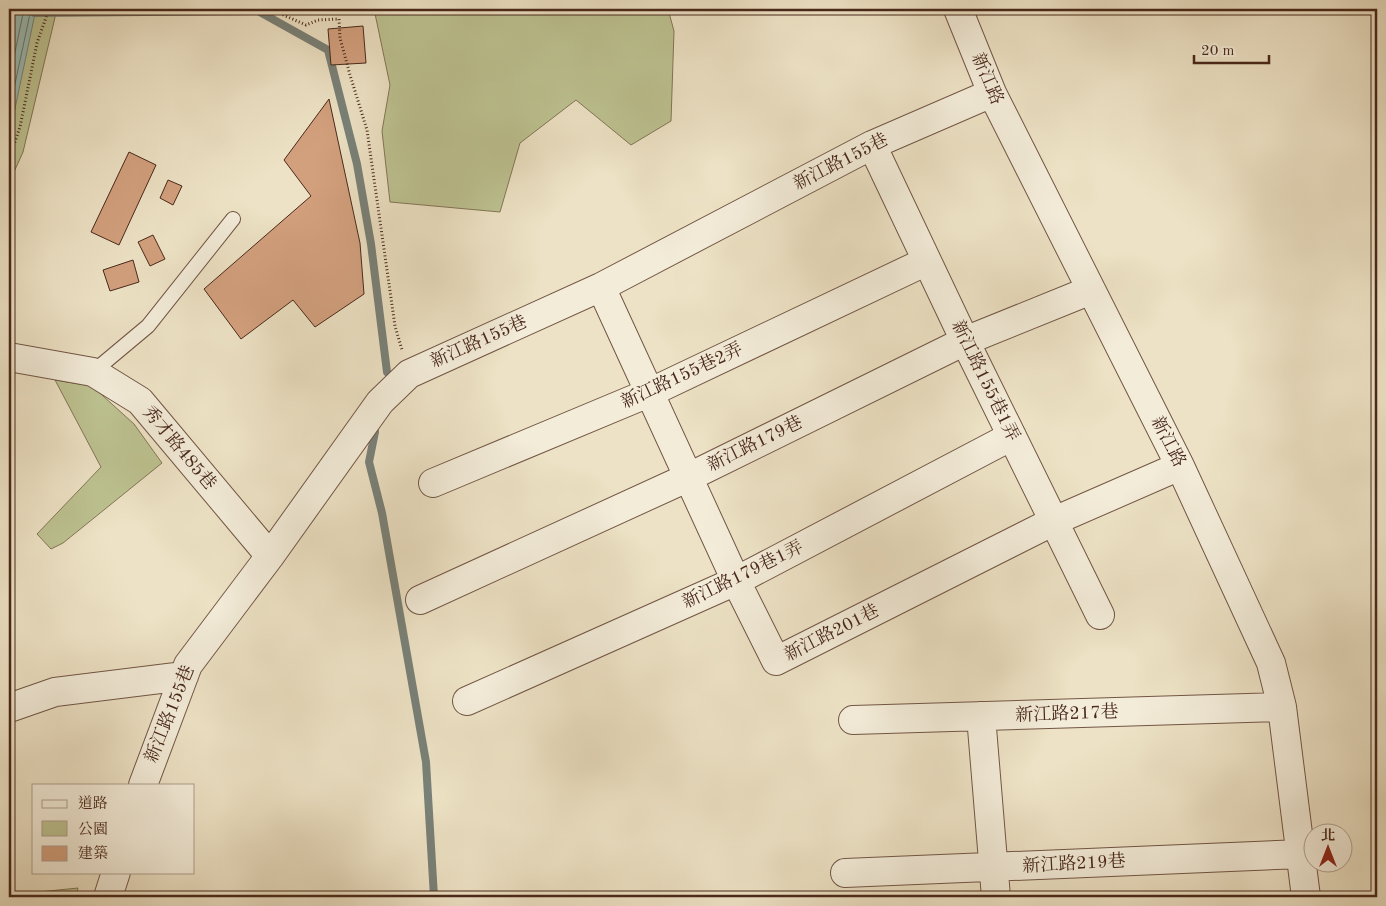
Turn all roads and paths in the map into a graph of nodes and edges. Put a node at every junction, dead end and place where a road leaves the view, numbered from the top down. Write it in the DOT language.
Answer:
graph roads {
  1 [pos="49,9"];
  2 [pos="270,9"];
  3 [pos="958,9"];
  4 [pos="992,93"];
  5 [pos="872,145"];
  6 [pos="9,159"];
  7 [pos="233,220"];
  8 [pos="927,261"];
  9 [pos="601,287"];
  10 [pos="1091,290"];
  11 [pos="965,341"];
  12 [pos="9,357"];
  13 [pos="93,372"];
  14 [pos="409,374"];
  15 [pos="651,392"];
  16 [pos="1012,436"];
  17 [pos="1180,466"];
  18 [pos="690,477"];
  19 [pos="433,483"];
  20 [pos="1054,521"];
  21 [pos="270,556"];
  22 [pos="736,581"];
  23 [pos="420,600"];
  24 [pos="1100,615"];
  25 [pos="184,676"];
  26 [pos="468,701"];
  27 [pos="1282,707"];
  28 [pos="9,708"];
  29 [pos="981,716"];
  30 [pos="853,720"];
  31 [pos="143,784"];
  32 [pos="1302,854"];
  33 [pos="994,868"];
  34 [pos="845,873"];
  35 [pos="115,874"];
  36 [pos="108,897"];
  37 [pos="996,897"];
  38 [pos="1306,897"];
  1 -- 6 [label="path"];
  2 -- 14 [label="path"];
  3 -- 4 [label="street, 新江路"];
  4 -- 5 [label="street, 新江路155巷"];
  4 -- 10 [label="street, 新江路"];
  5 -- 8 [label="street, 新江路155巷1弄"];
  5 -- 9 [label="street, 新江路155巷"];
  7 -- 13 [label="lane"];
  8 -- 11 [label="street, 新江路155巷1弄"];
  8 -- 15 [label="street, 新江路155巷2弄"];
  9 -- 14 [label="street, 新江路155巷"];
  9 -- 15 [label="street, 新江路201巷"];
  10 -- 11 [label="street, 新江路179巷"];
  10 -- 17 [label="street, 新江路"];
  11 -- 16 [label="street, 新江路155巷1弄"];
  11 -- 18 [label="street, 新江路179巷"];
  12 -- 13 [label="street, 秀才路485巷"];
  13 -- 21 [label="street, 秀才路485巷"];
  14 -- 21 [label="street, 新江路155巷"];
  15 -- 18 [label="street, 新江路201巷"];
  15 -- 19 [label="street, 新江路155巷2弄"];
  16 -- 20 [label="street, 新江路155巷1弄"];
  16 -- 22 [label="street, 新江路179巷1弄"];
  17 -- 20 [label="street, 新江路201巷"];
  17 -- 27 [label="street, 新江路"];
  18 -- 22 [label="street, 新江路201巷"];
  18 -- 23 [label="street, 新江路179巷"];
  20 -- 22 [label="street, 新江路201巷"];
  20 -- 24 [label="street, 新江路155巷1弄"];
  21 -- 25 [label="street, 新江路155巷"];
  22 -- 26 [label="street, 新江路179巷1弄"];
  25 -- 28 [label="street"];
  25 -- 31 [label="street, 新江路155巷"];
  27 -- 29 [label="street, 新江路217巷"];
  27 -- 32 [label="street, 新江路"];
  29 -- 30 [label="street, 新江路217巷"];
  29 -- 33 [label="street"];
  32 -- 33 [label="street, 新江路219巷"];
  32 -- 38 [label="street, 新江路"];
  33 -- 34 [label="street, 新江路219巷"];
  33 -- 37 [label="street"];
  35 -- 36 [label="street"];
}
